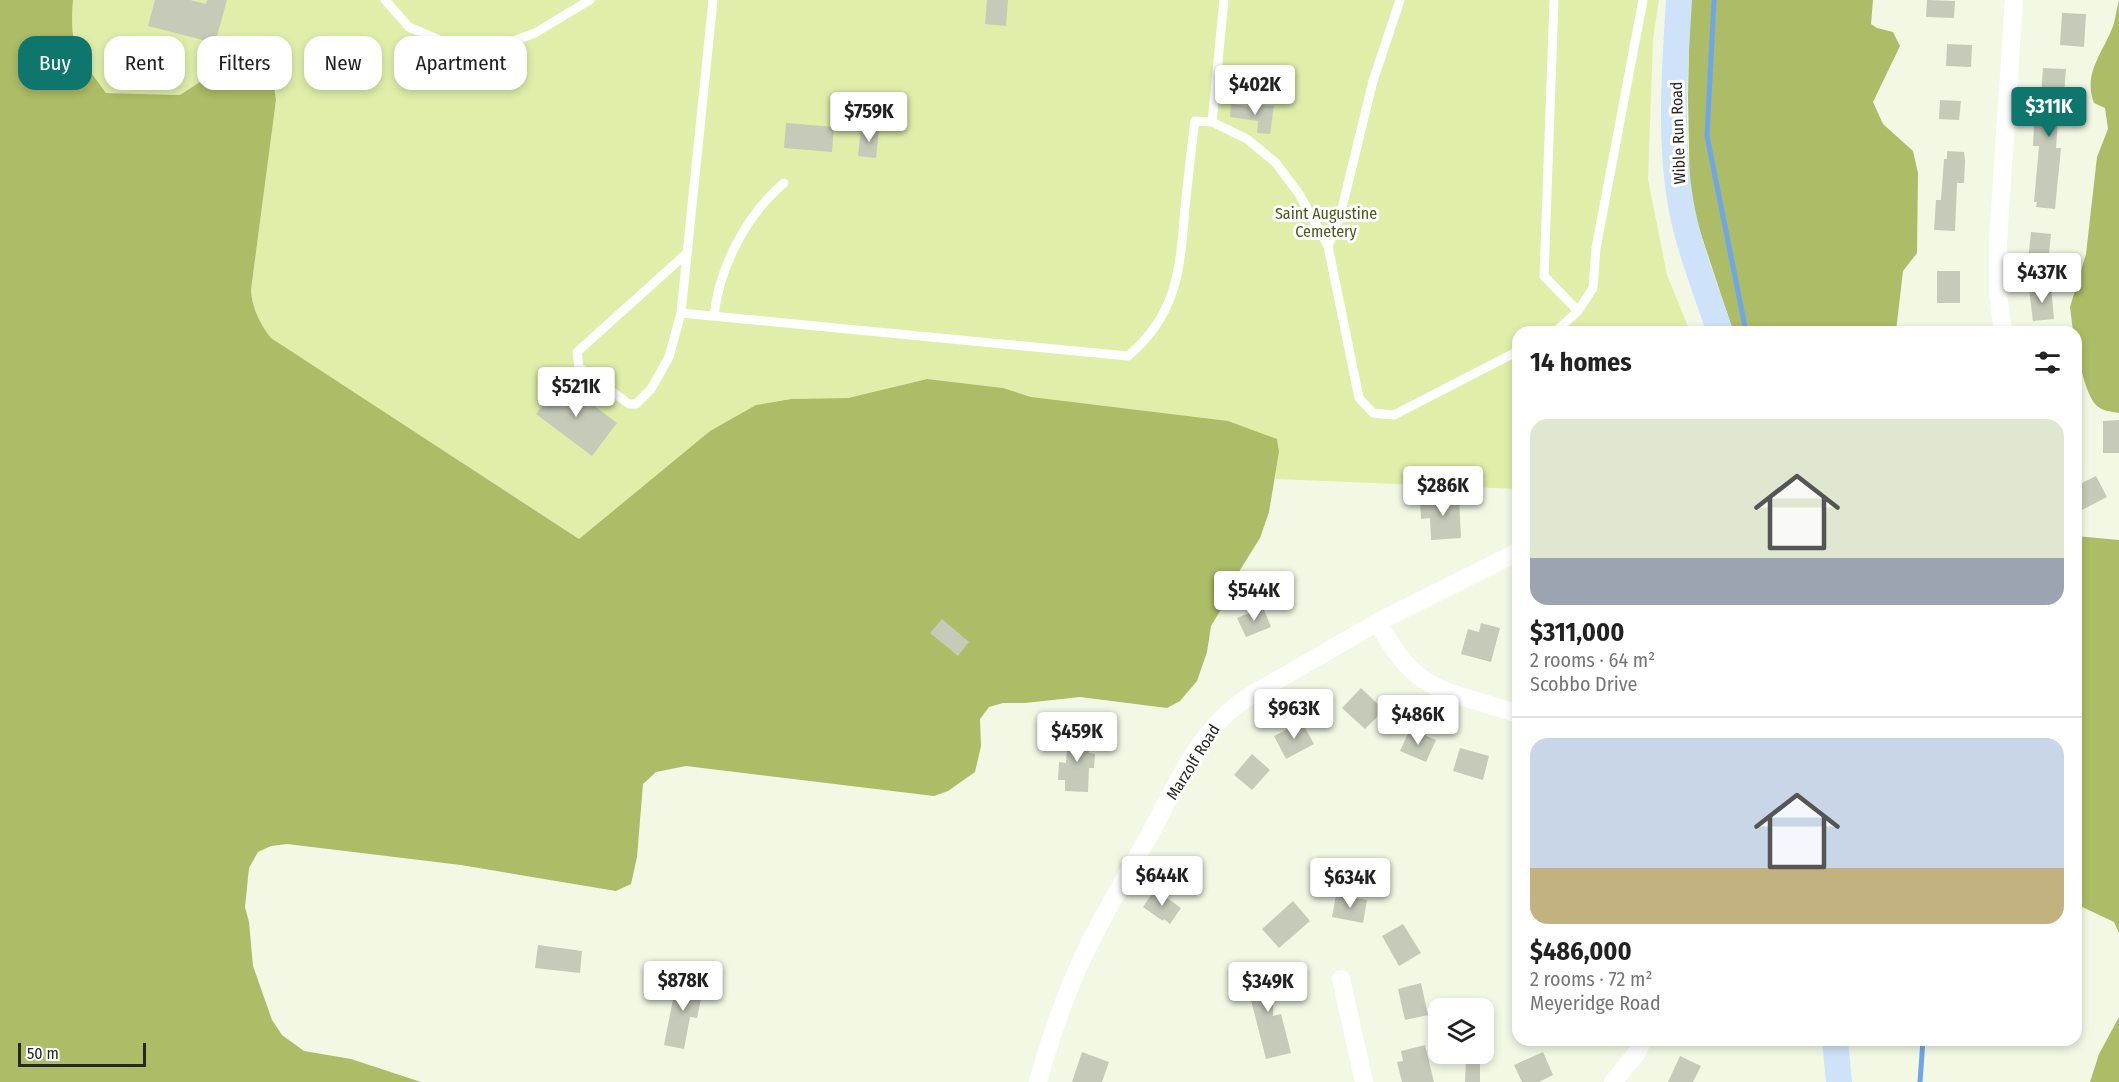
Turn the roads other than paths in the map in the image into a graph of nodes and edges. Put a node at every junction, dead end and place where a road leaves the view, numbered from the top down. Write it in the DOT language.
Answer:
graph roads {
  1 [pos="385,0"];
  2 [pos="590,0"];
  3 [pos="713,0"];
  4 [pos="1224,0"];
  5 [pos="1400,0"];
  6 [pos="1554,0"];
  7 [pos="1643,0"];
  8 [pos="1679,0"];
  9 [pos="2014,0"];
  10 [pos="1212,122"];
  11 [pos="784,183"];
  12 [pos="1328,246"];
  13 [pos="687,253"];
  14 [pos="1578,311"];
  15 [pos="681,313"];
  16 [pos="714,316"];
  17 [pos="1562,326"];
  18 [pos="1718,326"];
  19 [pos="2002,326"];
  20 [pos="1512,354"];
  21 [pos="1512,555"];
  22 [pos="1378,622"];
  23 [pos="1512,712"];
  24 [pos="1341,979"];
  25 [pos="1640,1046"];
  26 [pos="1836,1046"];
  27 [pos="1038,1082"];
  28 [pos="1364,1082"];
  29 [pos="1613,1082"];
  30 [pos="1839,1082"];
  1 -- 2 [label="lane"];
  3 -- 13 [label="lane"];
  4 -- 10 [label="lane"];
  5 -- 12 [label="lane"];
  6 -- 14 [label="lane"];
  7 -- 14 [label="lane"];
  8 -- 18 [label="street, Wible Run Road"];
  9 -- 19 [label="street"];
  10 -- 12 [label="lane"];
  10 -- 16 [label="lane"];
  11 -- 16 [label="lane"];
  12 -- 20 [label="lane"];
  13 -- 15 [label="lane"];
  13 -- 15 [label="lane"];
  14 -- 17 [label="lane"];
  15 -- 16 [label="lane"];
  21 -- 22 [label="street, Marzolf Road"];
  22 -- 23 [label="street"];
  22 -- 27 [label="street, Marzolf Road"];
  24 -- 28 [label="street"];
  25 -- 29 [label="street"];
  26 -- 30 [label="street"];
}
